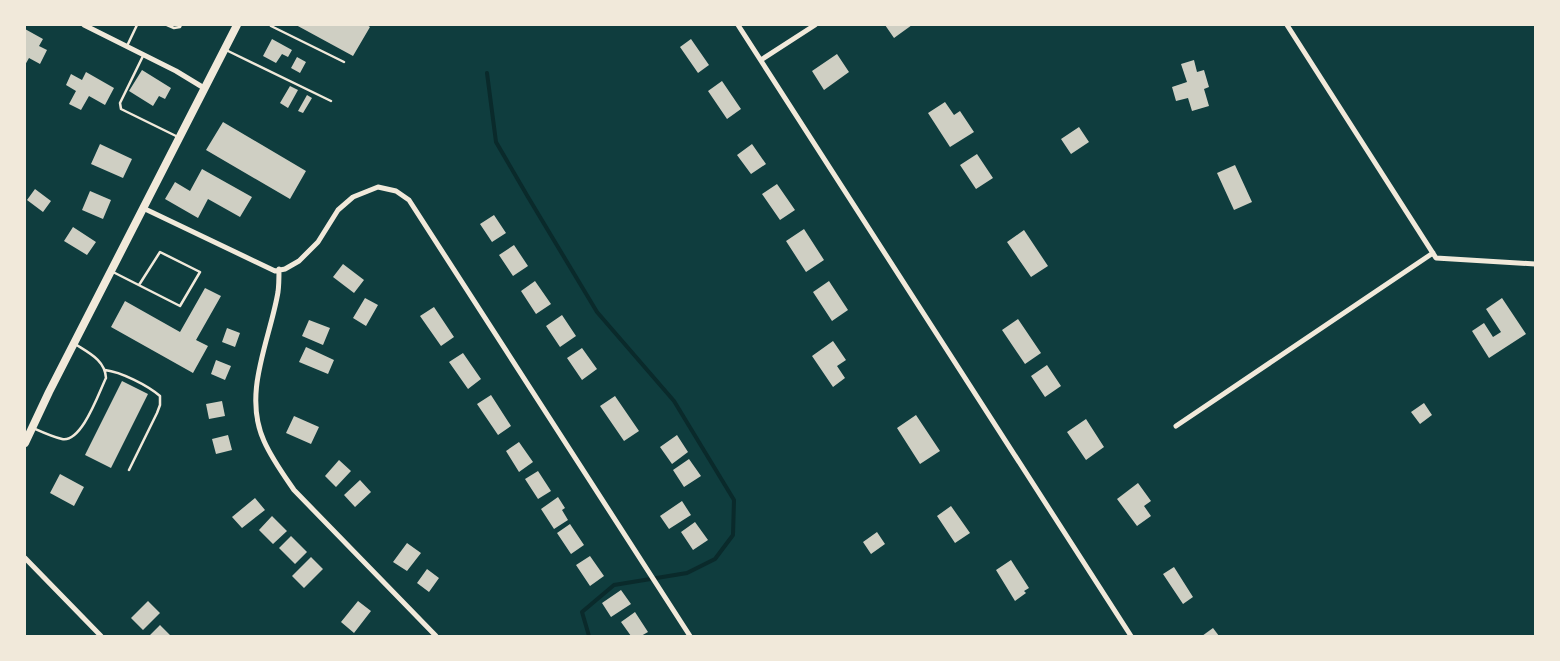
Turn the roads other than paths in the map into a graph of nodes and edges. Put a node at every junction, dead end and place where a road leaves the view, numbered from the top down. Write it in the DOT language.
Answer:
graph roads {
  1 [pos="137,25"];
  2 [pos="167,25"];
  3 [pos="181,25"];
  4 [pos="237,25"];
  5 [pos="271,25"];
  6 [pos="738,25"];
  7 [pos="815,25"];
  8 [pos="1287,25"];
  9 [pos="88,26"];
  10 [pos="127,46"];
  11 [pos="224,49"];
  12 [pos="143,54"];
  13 [pos="761,60"];
  14 [pos="344,62"];
  15 [pos="204,88"];
  16 [pos="331,101"];
  17 [pos="179,137"];
  18 [pos="143,208"];
  19 [pos="1433,253"];
  20 [pos="1535,264"];
  21 [pos="279,269"];
  22 [pos="111,271"];
  23 [pos="139,285"];
  24 [pos="74,343"];
  25 [pos="105,370"];
  26 [pos="1176,426"];
  27 [pos="32,428"];
  28 [pos="25,443"];
  29 [pos="129,470"];
  30 [pos="25,558"];
  31 [pos="101,636"];
  32 [pos="436,636"];
  33 [pos="690,636"];
  34 [pos="1131,636"];
  1 -- 10 [label="lane"];
  2 -- 3 [label="lane"];
  4 -- 11 [label="main road"];
  5 -- 14 [label="lane"];
  6 -- 13 [label="street"];
  7 -- 13 [label="street"];
  8 -- 19 [label="street"];
  9 -- 10 [label="street"];
  10 -- 12 [label="street"];
  11 -- 15 [label="main road"];
  11 -- 16 [label="lane"];
  12 -- 15 [label="street"];
  12 -- 17 [label="lane"];
  13 -- 34 [label="street"];
  15 -- 17 [label="main road"];
  17 -- 18 [label="main road"];
  18 -- 21 [label="street"];
  18 -- 22 [label="main road"];
  19 -- 20 [label="street"];
  19 -- 26 [label="street"];
  21 -- 32 [label="street"];
  21 -- 33 [label="street"];
  22 -- 23 [label="lane"];
  22 -- 24 [label="main road"];
  23 -- 23 [label="lane"];
  24 -- 25 [label="lane"];
  24 -- 27 [label="main road"];
  25 -- 27 [label="lane"];
  25 -- 29 [label="lane"];
  27 -- 28 [label="main road"];
  30 -- 31 [label="street"];
}
